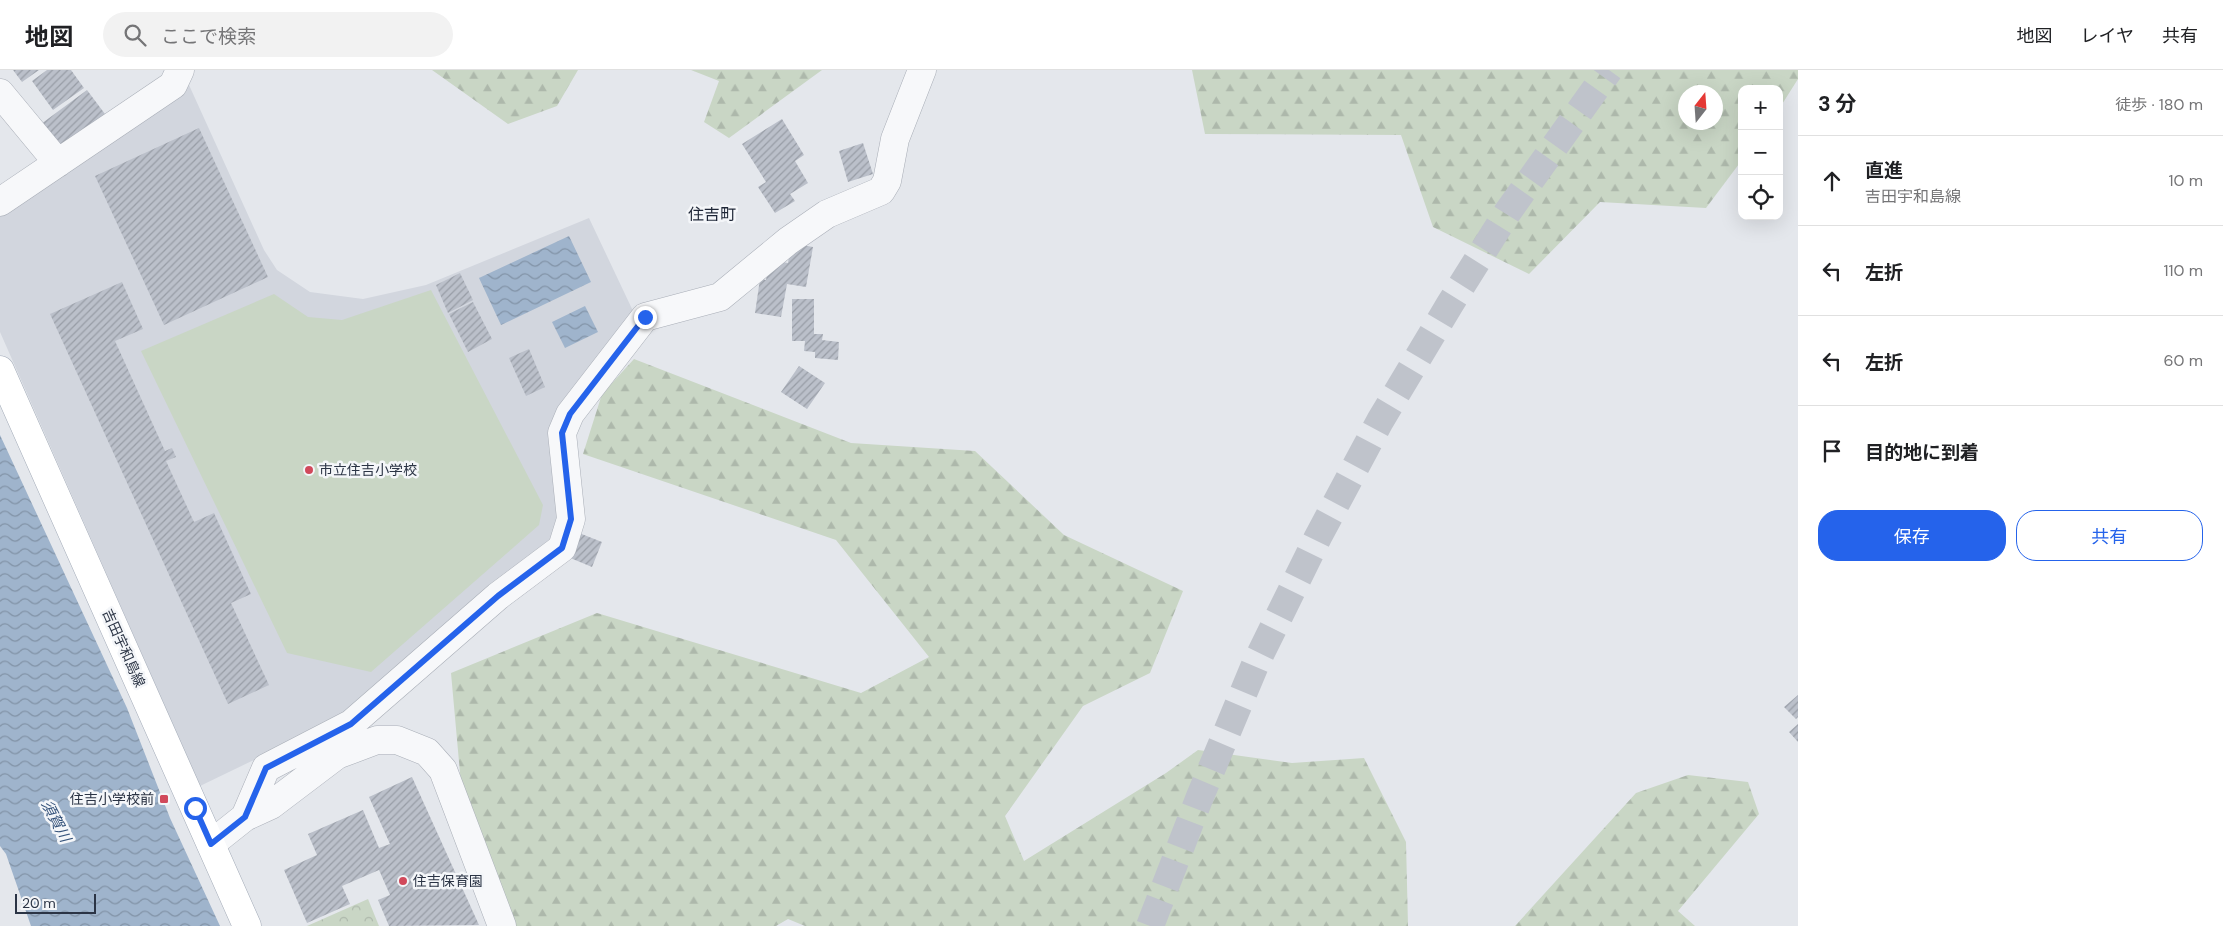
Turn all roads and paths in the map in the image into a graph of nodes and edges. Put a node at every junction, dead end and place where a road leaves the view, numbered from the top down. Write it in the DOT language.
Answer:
graph roads {
  1 [pos="180,70"];
  2 [pos="922,70"];
  3 [pos="0,93"];
  4 [pos="58,163"];
  5 [pos="0,202"];
  6 [pos="0,370"];
  7 [pos="245,817"];
  8 [pos="211,844"];
  9 [pos="247,926"];
  10 [pos="502,926"];
  1 -- 4 [label="street"];
  2 -- 7 [label="street"];
  3 -- 4 [label="street"];
  4 -- 5 [label="street"];
  6 -- 8 [label="main road, 吉田宇和島線"];
  7 -- 8 [label="street"];
  7 -- 10 [label="street"];
  8 -- 9 [label="main road, 吉田宇和島線"];
}
